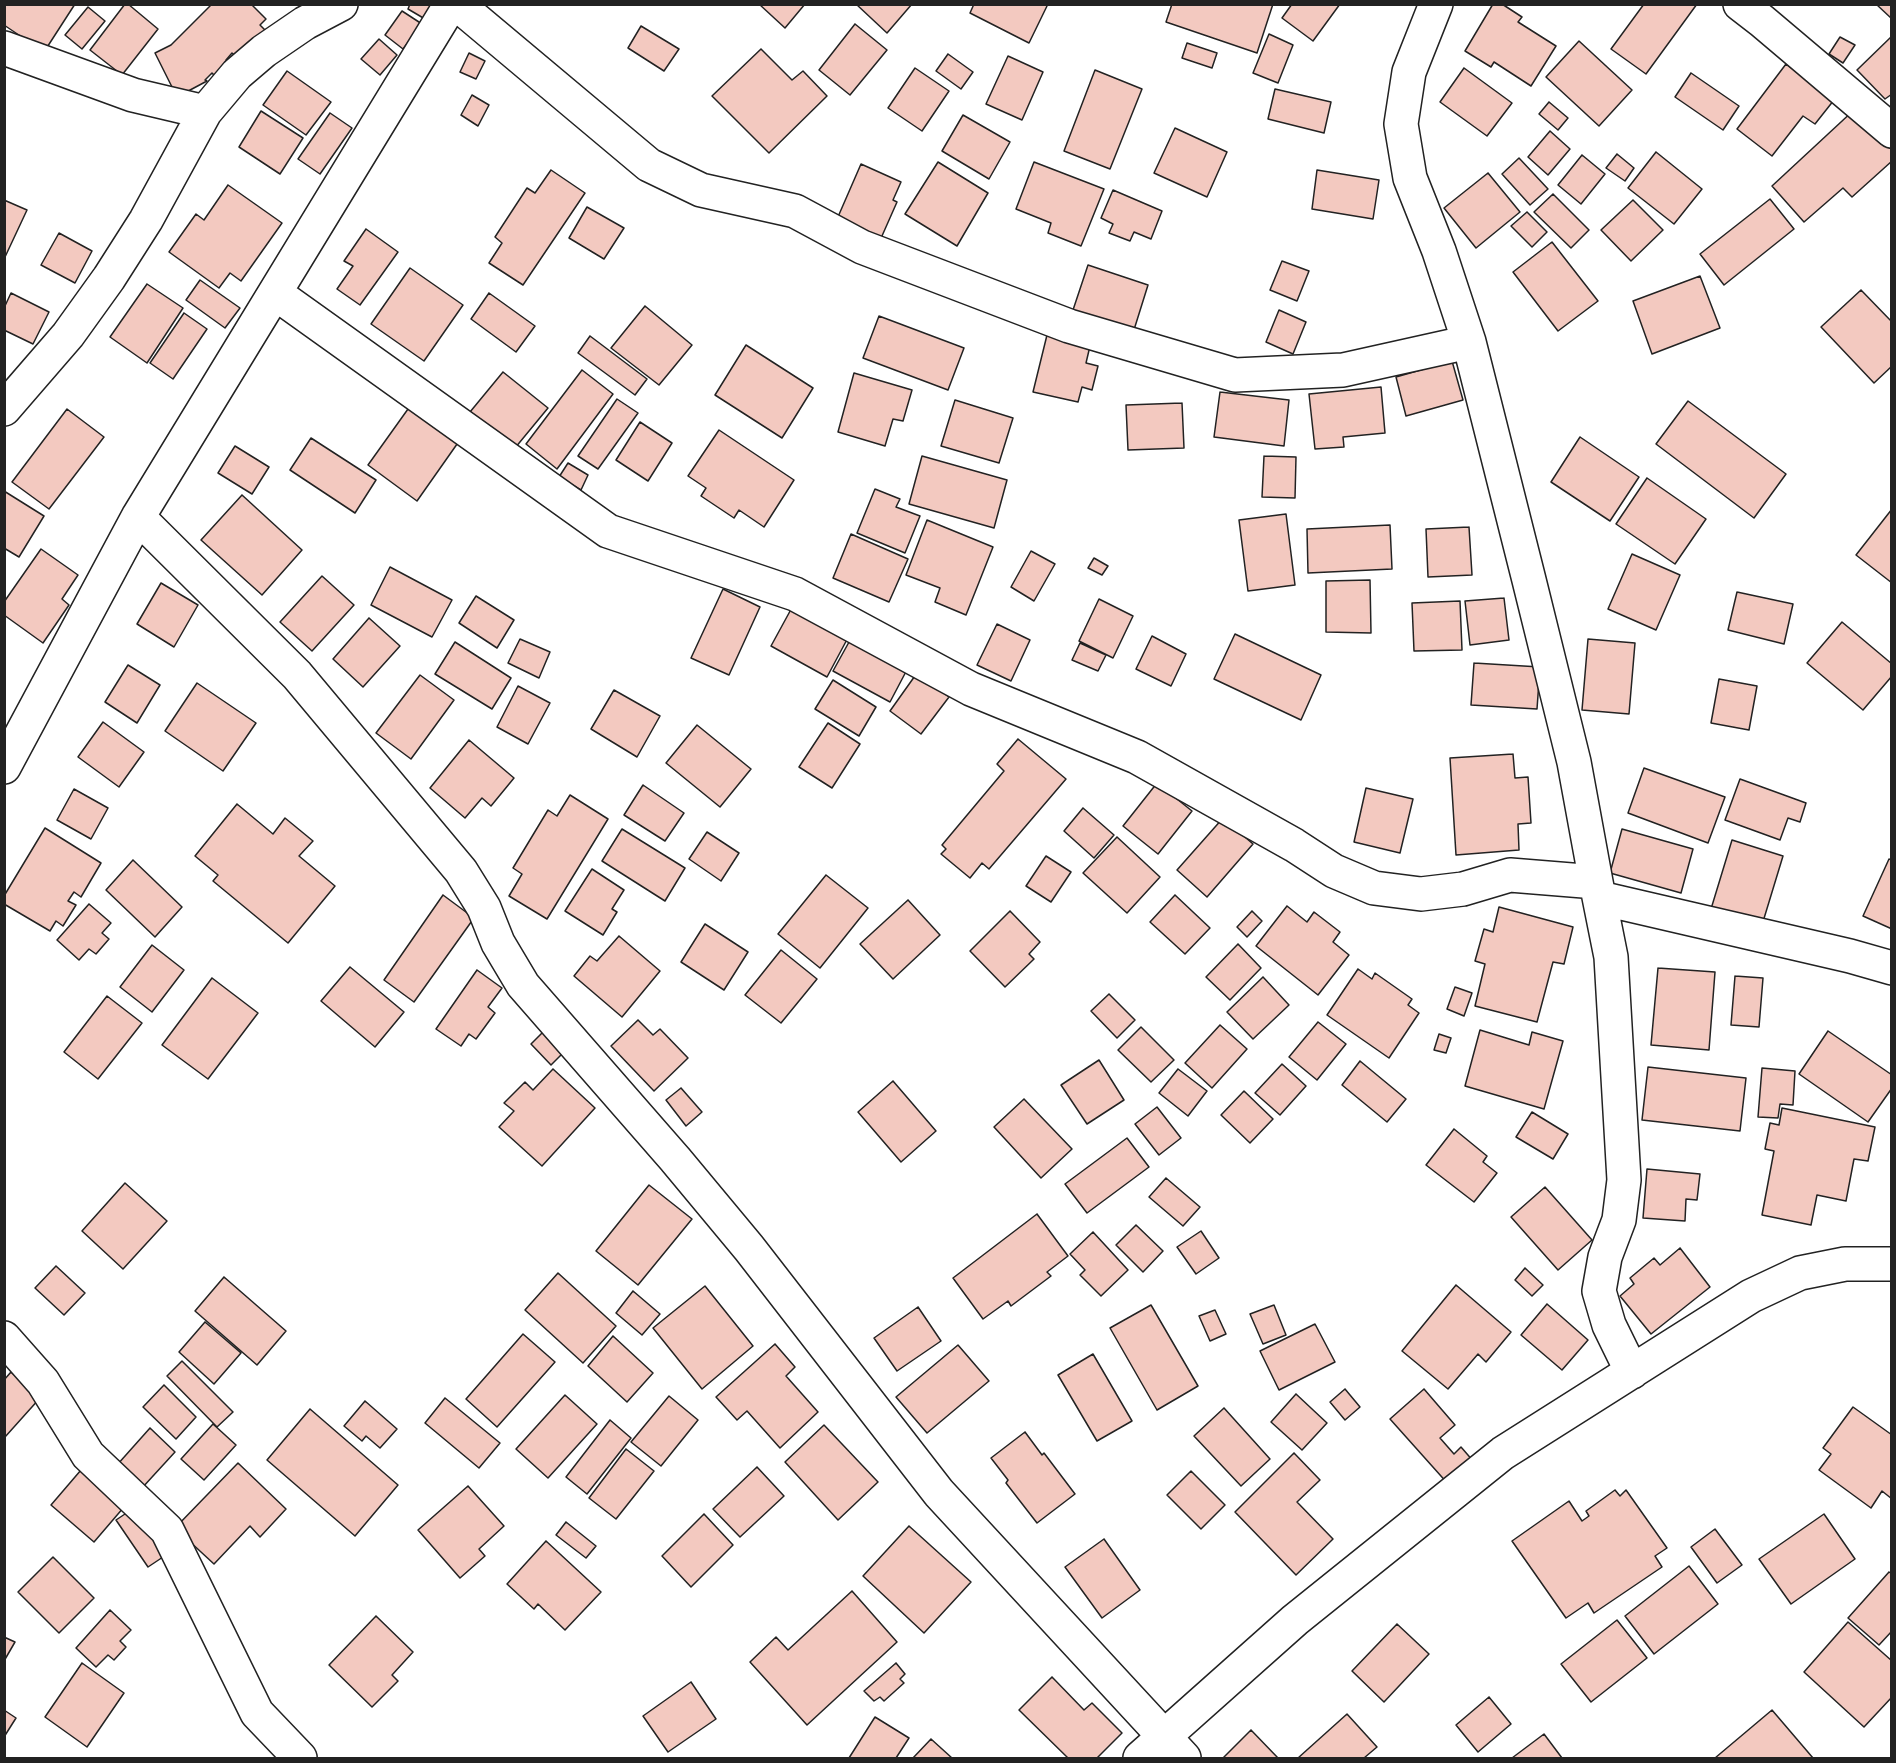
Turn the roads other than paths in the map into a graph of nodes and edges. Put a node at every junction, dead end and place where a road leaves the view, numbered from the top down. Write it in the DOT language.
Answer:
graph roads {
  1 [pos="341,4"];
  2 [pos="451,4"];
  3 [pos="457,4"];
  4 [pos="1436,4"];
  5 [pos="1740,4"];
  6 [pos="4,48"];
  7 [pos="205,112"];
  8 [pos="1892,131"];
  9 [pos="274,293"];
  10 [pos="1469,342"];
  11 [pos="4,409"];
  12 [pos="138,516"];
  13 [pos="4,767"];
  14 [pos="1598,890"];
  15 [pos="1892,968"];
  16 [pos="1892,1264"];
  17 [pos="4,1338"];
  18 [pos="1632,1372"];
  19 [pos="1162,1751"];
  20 [pos="300,1758"];
  1 -- 7 [label="street"];
  2 -- 9 [label="street"];
  3 -- 10 [label="street"];
  4 -- 10 [label="street"];
  5 -- 8 [label="street"];
  6 -- 7 [label="street"];
  7 -- 11 [label="street"];
  9 -- 12 [label="street"];
  9 -- 14 [label="street"];
  10 -- 14 [label="street"];
  12 -- 13 [label="street"];
  12 -- 19 [label="street"];
  14 -- 15 [label="street"];
  14 -- 18 [label="street"];
  16 -- 18 [label="street"];
  17 -- 20 [label="street"];
  18 -- 19 [label="street"];
}
